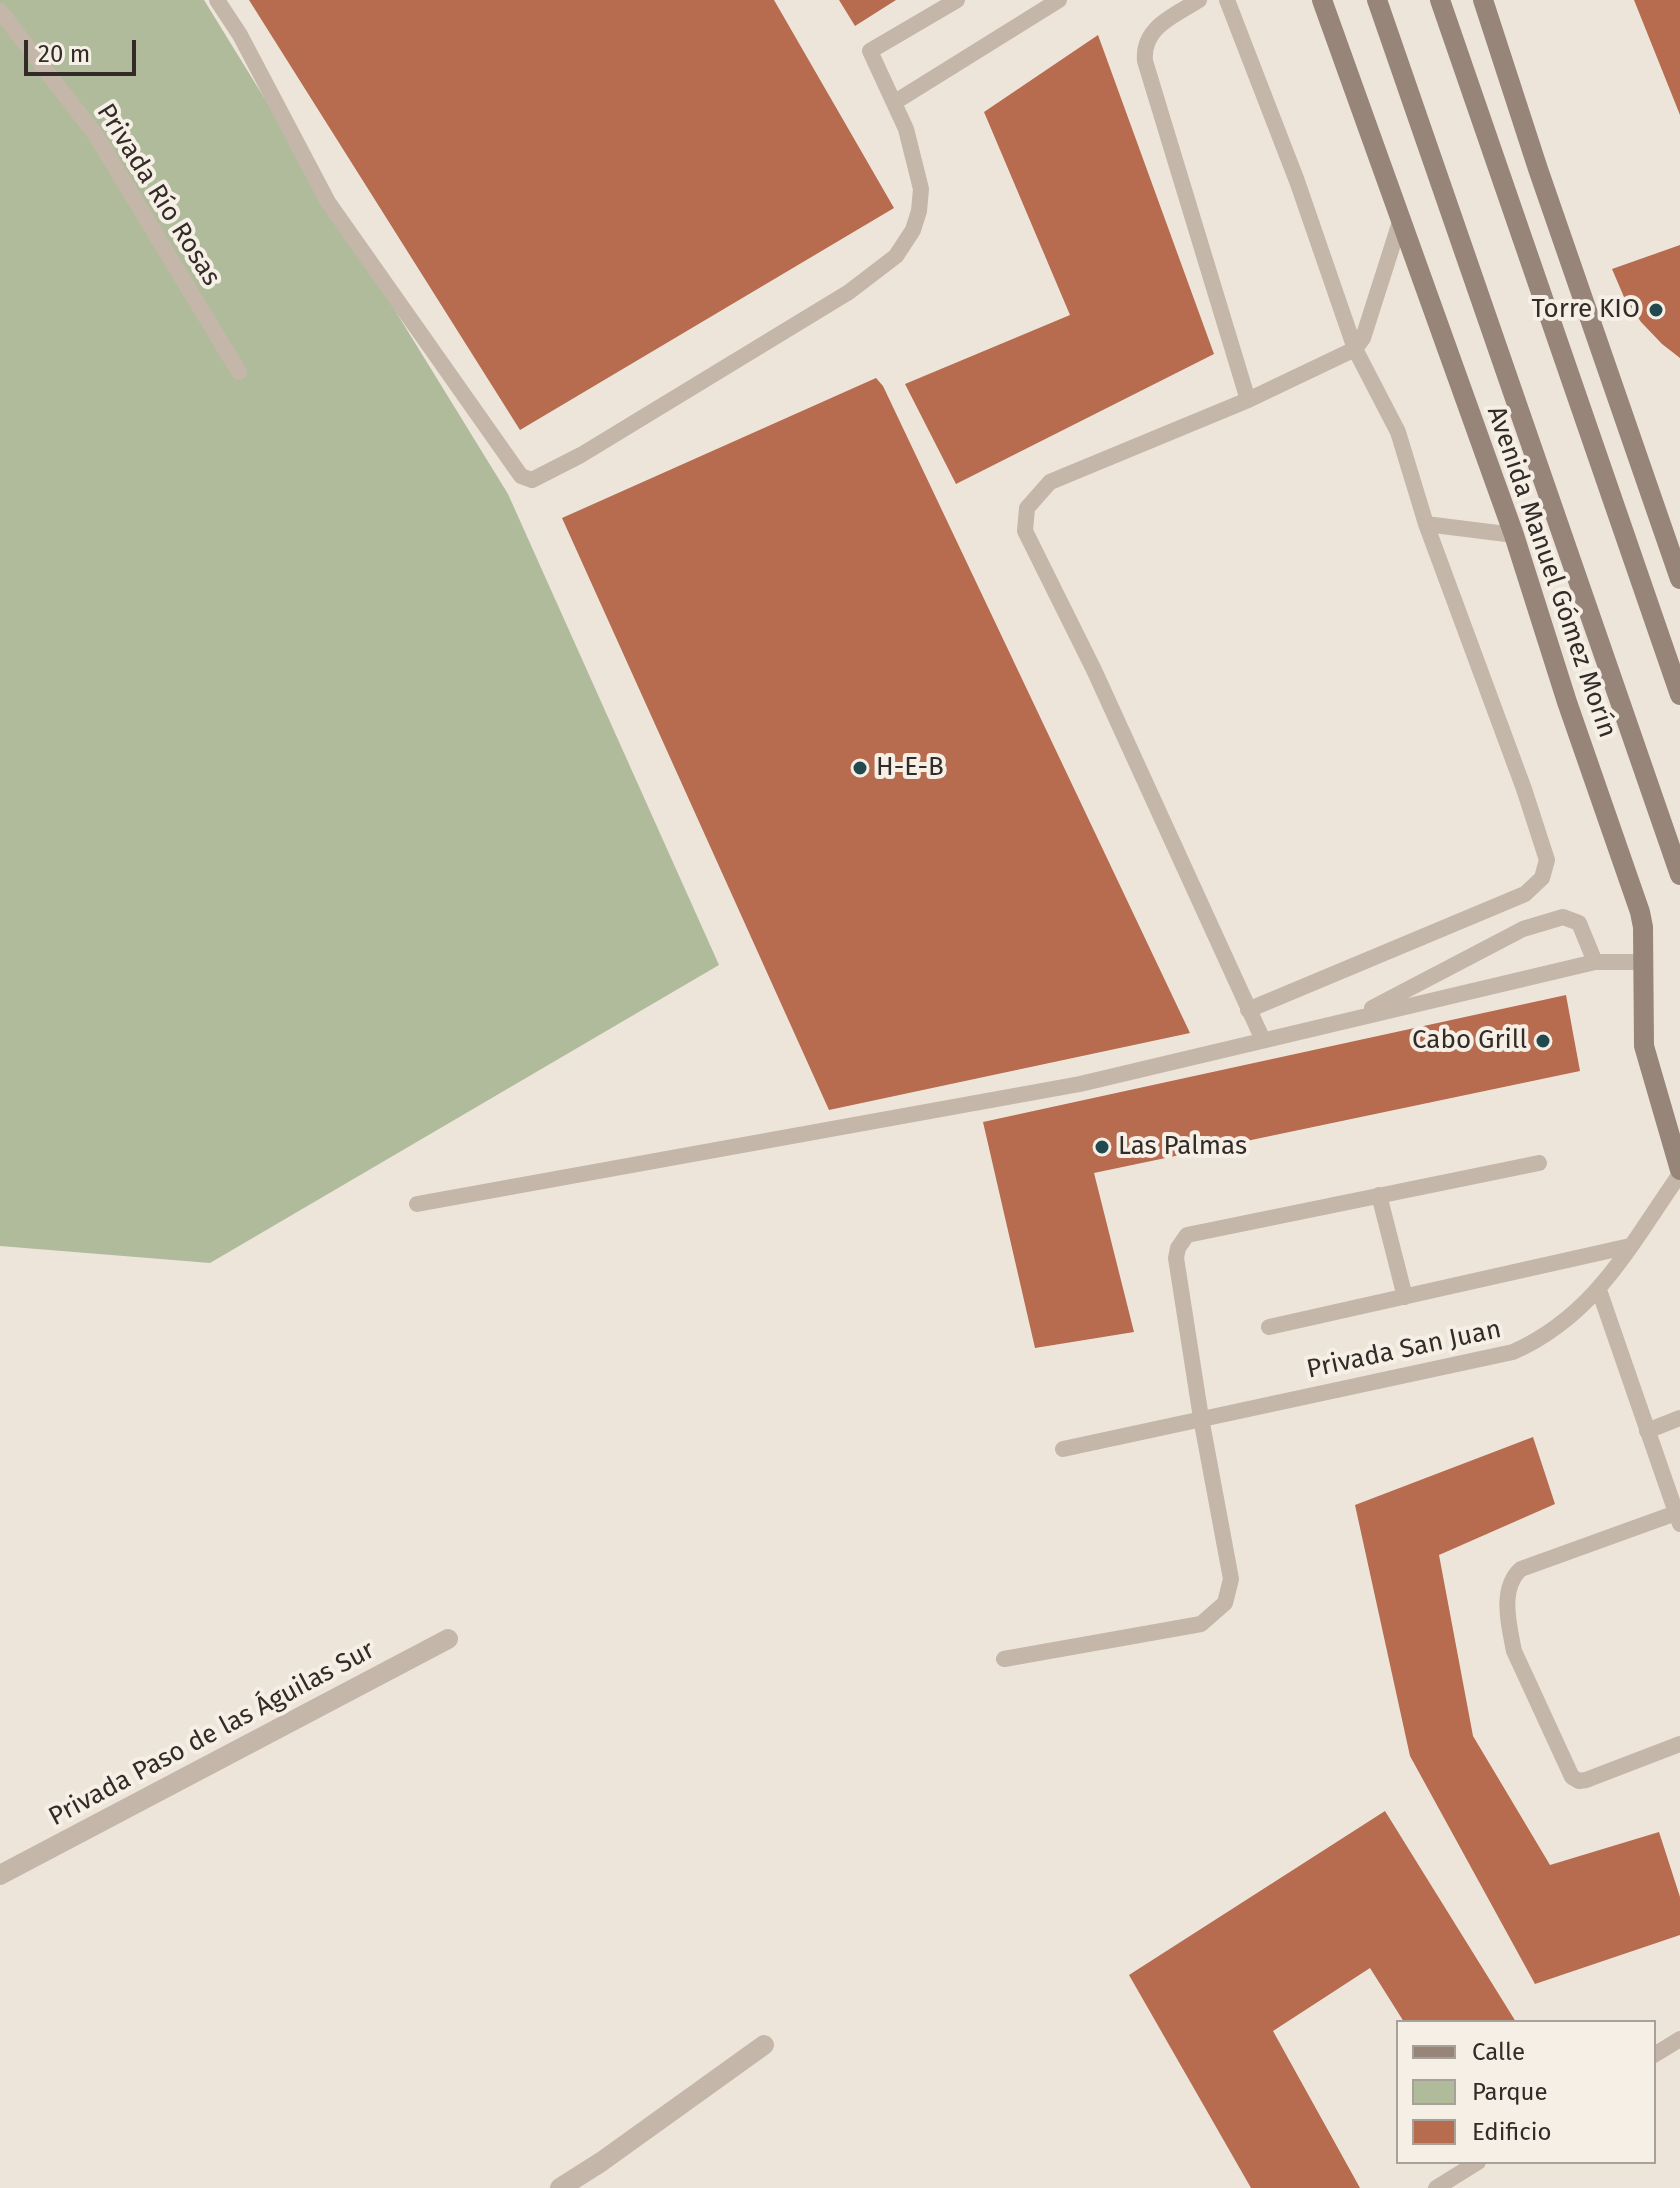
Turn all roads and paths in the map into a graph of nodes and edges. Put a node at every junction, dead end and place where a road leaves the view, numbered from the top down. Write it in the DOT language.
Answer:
graph roads {
  1 [pos="217,0"];
  2 [pos="957,0"];
  3 [pos="1059,0"];
  4 [pos="1199,0"];
  5 [pos="1227,0"];
  6 [pos="1323,0"];
  7 [pos="1377,0"];
  8 [pos="1440,0"];
  9 [pos="1483,0"];
  10 [pos="0,11"];
  11 [pos="895,102"];
  12 [pos="1400,222"];
  13 [pos="1355,349"];
  14 [pos="239,372"];
  15 [pos="1248,400"];
  16 [pos="1426,524"];
  17 [pos="1514,535"];
  18 [pos="1678,565"];
  19 [pos="1680,695"];
  20 [pos="1680,875"];
  21 [pos="1595,962"];
  22 [pos="1644,962"];
  23 [pos="1248,1010"];
  24 [pos="1353,1018"];
  25 [pos="1263,1040"];
  26 [pos="1539,1163"];
  27 [pos="1680,1172"];
  28 [pos="1379,1195"];
  29 [pos="417,1204"];
  30 [pos="1630,1246"];
  31 [pos="1599,1290"];
  32 [pos="1405,1297"];
  33 [pos="1269,1327"];
  34 [pos="1201,1418"];
  35 [pos="1680,1418"];
  36 [pos="1647,1431"];
  37 [pos="1063,1449"];
  38 [pos="1678,1519"];
  39 [pos="448,1639"];
  40 [pos="1004,1659"];
  41 [pos="1680,1744"];
  42 [pos="0,1875"];
  43 [pos="1680,2039"];
  44 [pos="764,2045"];
  45 [pos="1656,2054"];
  46 [pos="1475,2164"];
  47 [pos="560,2188"];
  48 [pos="1436,2188"];
  1 -- 11 [label="lane"];
  2 -- 11 [label="lane"];
  3 -- 11 [label="lane"];
  4 -- 15 [label="lane"];
  5 -- 13 [label="lane"];
  6 -- 12 [label="street, Avenida Manuel Gómez Morín"];
  7 -- 20 [label="street, Avenida Manuel Gómez Morín"];
  8 -- 19 [label="street"];
  9 -- 18 [label="street"];
  10 -- 14 [label="lane, Privada Río Rosas"];
  12 -- 13 [label="lane"];
  12 -- 17 [label="street, Avenida Manuel Gómez Morín"];
  13 -- 15 [label="lane"];
  13 -- 16 [label="lane"];
  15 -- 23 [label="lane"];
  16 -- 17 [label="lane"];
  16 -- 23 [label="lane"];
  17 -- 22 [label="street, Avenida Manuel Gómez Morín"];
  21 -- 22 [label="lane"];
  21 -- 24 [label="lane"];
  21 -- 24 [label="lane"];
  22 -- 27 [label="street, Avenida Manuel Gómez Morín"];
  23 -- 25 [label="lane"];
  24 -- 25 [label="lane"];
  25 -- 29 [label="lane"];
  26 -- 28 [label="lane"];
  27 -- 30 [label="lane, Privada San Juan"];
  28 -- 32 [label="lane"];
  28 -- 34 [label="lane"];
  30 -- 31 [label="lane, Privada San Juan"];
  30 -- 32 [label="lane"];
  31 -- 34 [label="lane, Privada San Juan"];
  31 -- 36 [label="lane"];
  32 -- 33 [label="lane"];
  34 -- 37 [label="lane, Privada San Juan"];
  34 -- 40 [label="lane"];
  35 -- 36 [label="lane"];
  36 -- 38 [label="lane"];
  38 -- 41 [label="lane"];
  39 -- 42 [label="street, Privada Paso de las Águilas Sur"];
  43 -- 45 [label="lane"];
  44 -- 47 [label="street"];
  46 -- 48 [label="lane"];
}
